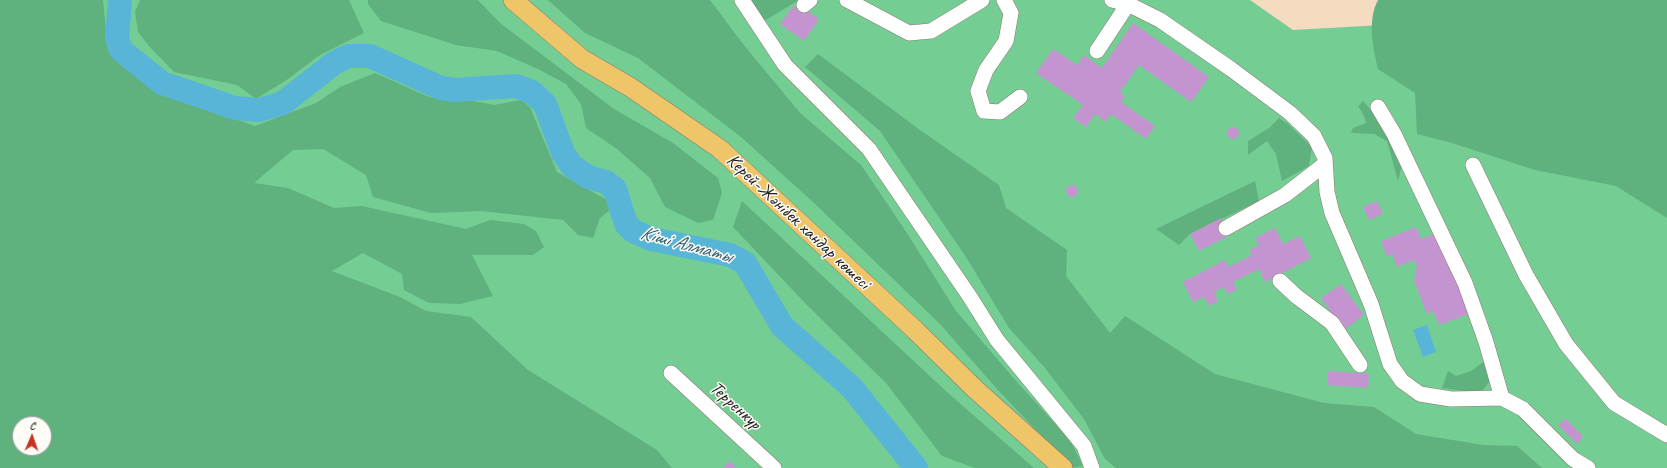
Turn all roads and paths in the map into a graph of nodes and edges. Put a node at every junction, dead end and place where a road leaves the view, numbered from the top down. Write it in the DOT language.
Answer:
graph roads {
  1 [pos="513,0"];
  2 [pos="742,0"];
  3 [pos="847,0"];
  4 [pos="982,0"];
  5 [pos="1004,0"];
  6 [pos="1112,0"];
  7 [pos="1128,4"];
  8 [pos="1097,51"];
  9 [pos="1020,97"];
  10 [pos="1378,107"];
  11 [pos="1325,164"];
  12 [pos="1472,165"];
  13 [pos="1226,228"];
  14 [pos="1280,281"];
  15 [pos="1360,365"];
  16 [pos="671,373"];
  17 [pos="1502,398"];
  18 [pos="1667,434"];
  19 [pos="774,468"];
  20 [pos="1063,468"];
  21 [pos="1092,468"];
  22 [pos="1588,468"];
  1 -- 20 [label="main road, Керей-Жәнібек хандар көшесі"];
  2 -- 21 [label="street"];
  3 -- 4 [label="street"];
  5 -- 9 [label="street"];
  6 -- 7 [label="street"];
  7 -- 8 [label="street"];
  7 -- 11 [label="street"];
  10 -- 17 [label="street"];
  11 -- 13 [label="street"];
  11 -- 17 [label="street"];
  12 -- 18 [label="street"];
  14 -- 15 [label="street"];
  16 -- 19 [label="street, Терренкур"];
  17 -- 22 [label="street"];
}
